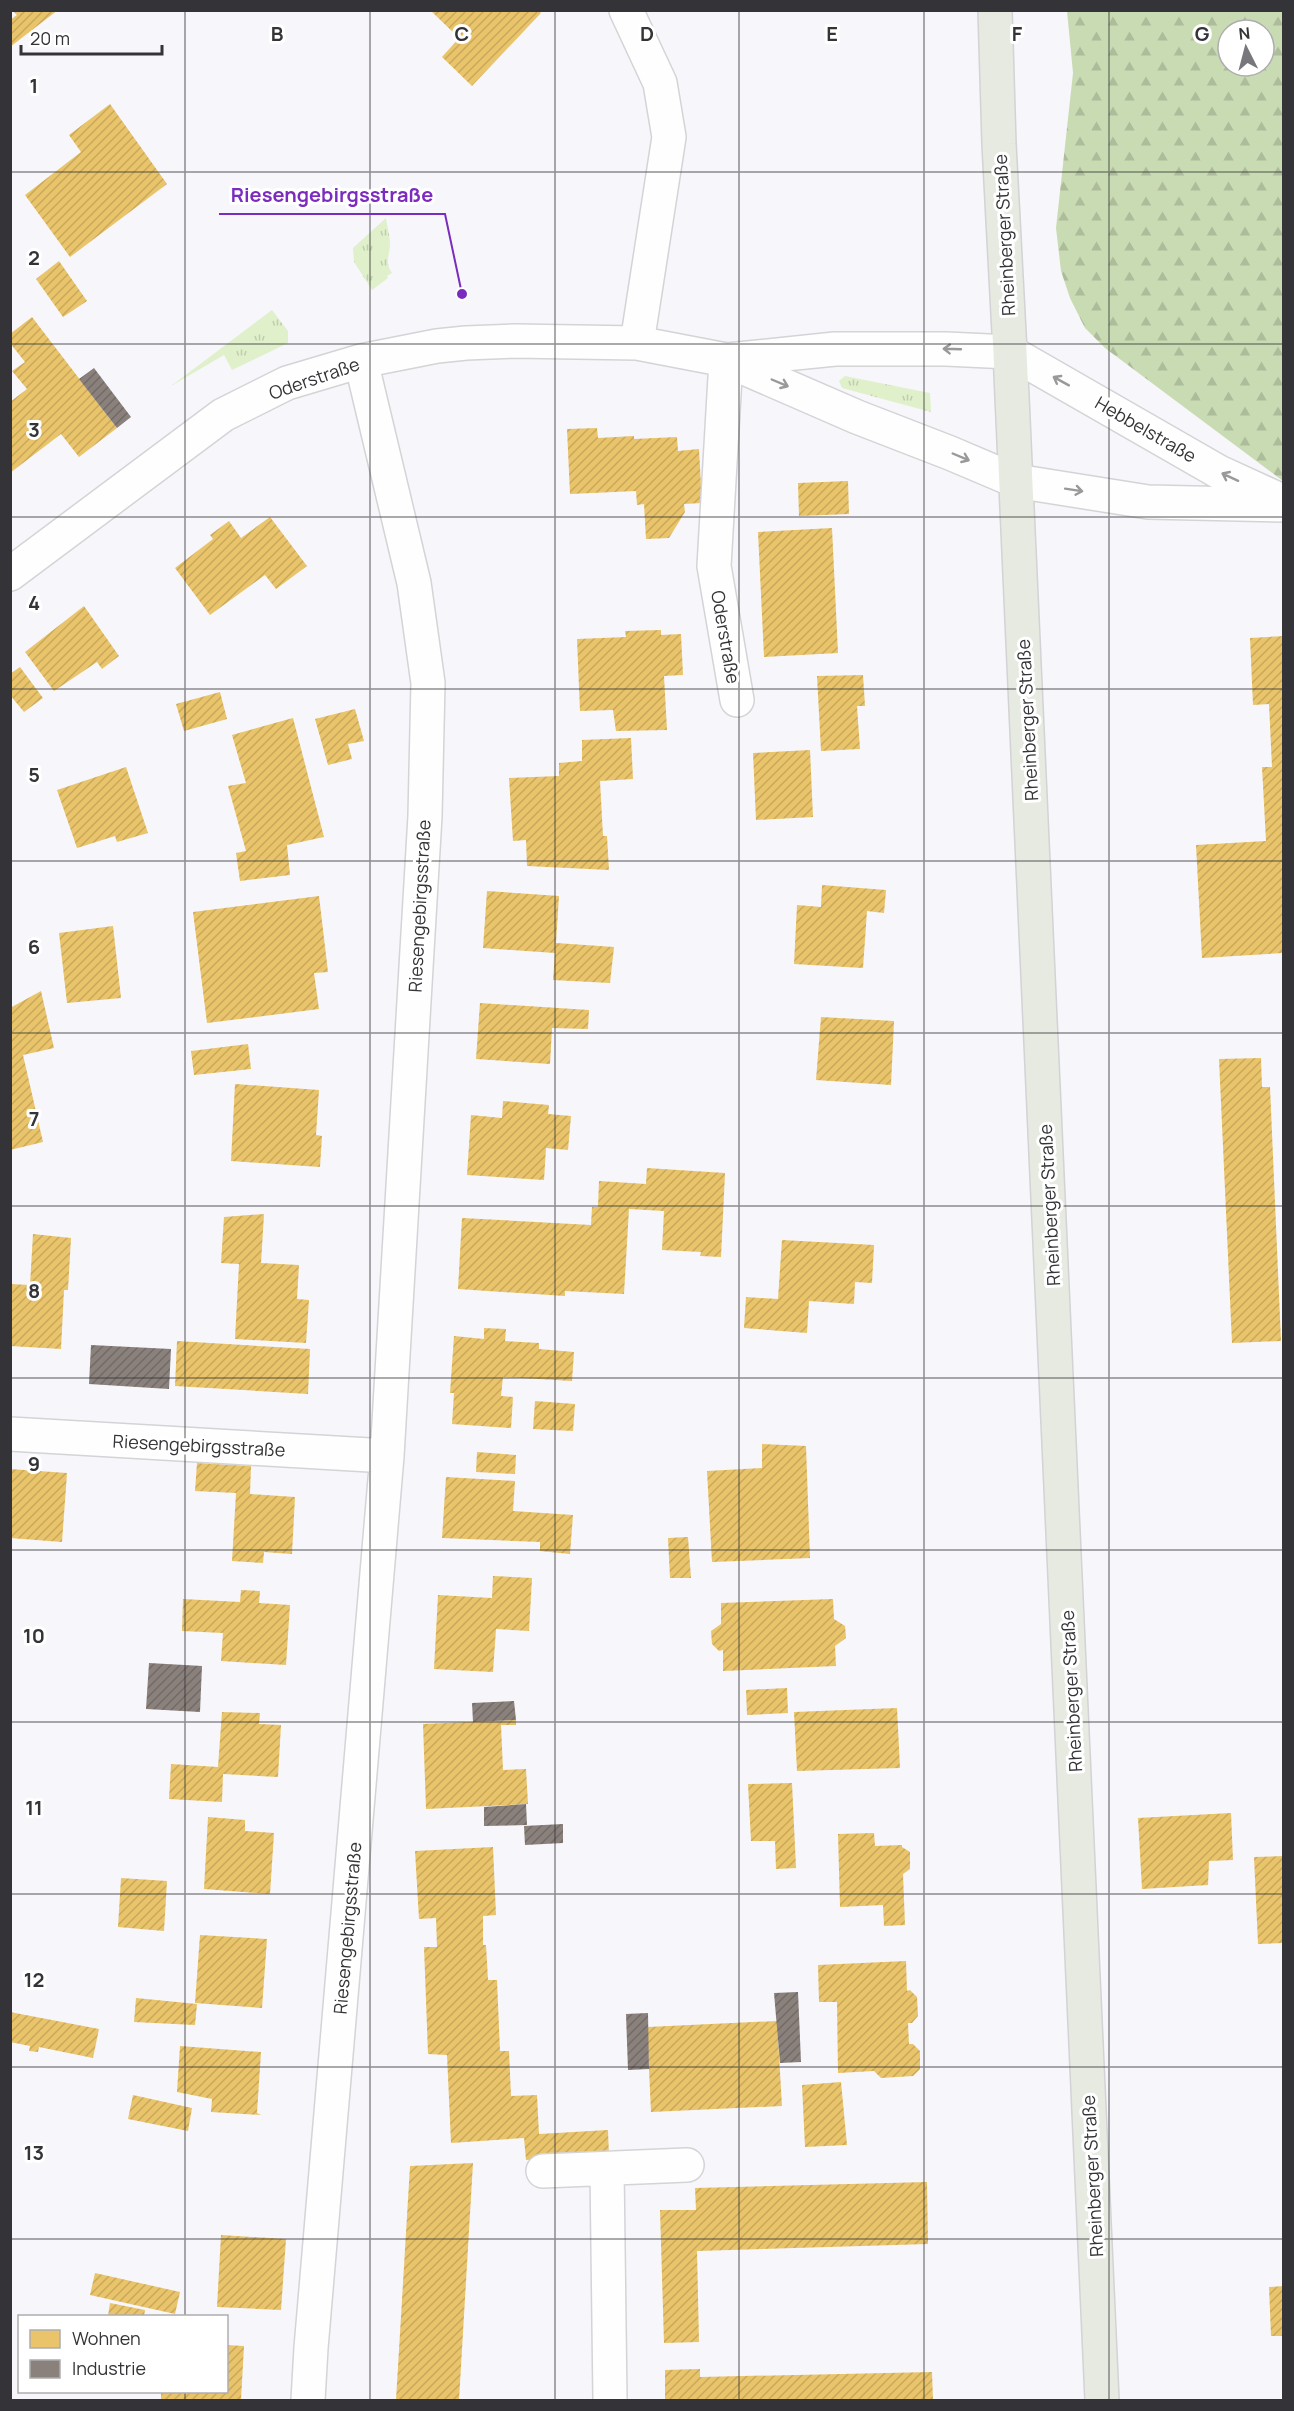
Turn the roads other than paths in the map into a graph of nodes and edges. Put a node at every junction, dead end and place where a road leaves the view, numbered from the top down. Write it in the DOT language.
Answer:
graph roads {
  1 [pos="626,10"];
  2 [pos="995,10"];
  3 [pos="637,343"];
  4 [pos="1010,352"];
  5 [pos="726,360"];
  6 [pos="361,361"];
  7 [pos="1016,481"];
  8 [pos="1284,504"];
  9 [pos="16,559"];
  10 [pos="737,700"];
  11 [pos="10,1434"];
  12 [pos="387,1456"];
  13 [pos="687,2165"];
  14 [pos="607,2169"];
  15 [pos="543,2171"];
  16 [pos="308,2400"];
  17 [pos="610,2400"];
  18 [pos="1102,2400"];
  1 -- 3 [label="street"];
  2 -- 4 [label="main road, Rheinberger Straße"];
  3 -- 5 [label="street, Oderstraße"];
  3 -- 6 [label="street, Oderstraße"];
  4 -- 5 [label="street, Oderstraße, one-way"];
  4 -- 7 [label="main road, Rheinberger Straße"];
  8 -- 4 [label="street, Hebbelstraße, one-way"];
  5 -- 7 [label="street, Oderstraße, one-way"];
  5 -- 10 [label="street, Oderstraße"];
  6 -- 9 [label="street, Oderstraße"];
  6 -- 12 [label="street, Riesengebirgsstraße"];
  7 -- 8 [label="street, Hebbelstraße, one-way"];
  7 -- 18 [label="main road, Rheinberger Straße"];
  11 -- 12 [label="street, Riesengebirgsstraße"];
  12 -- 16 [label="street, Riesengebirgsstraße"];
  13 -- 14 [label="street"];
  14 -- 15 [label="street"];
  14 -- 17 [label="street"];
}
